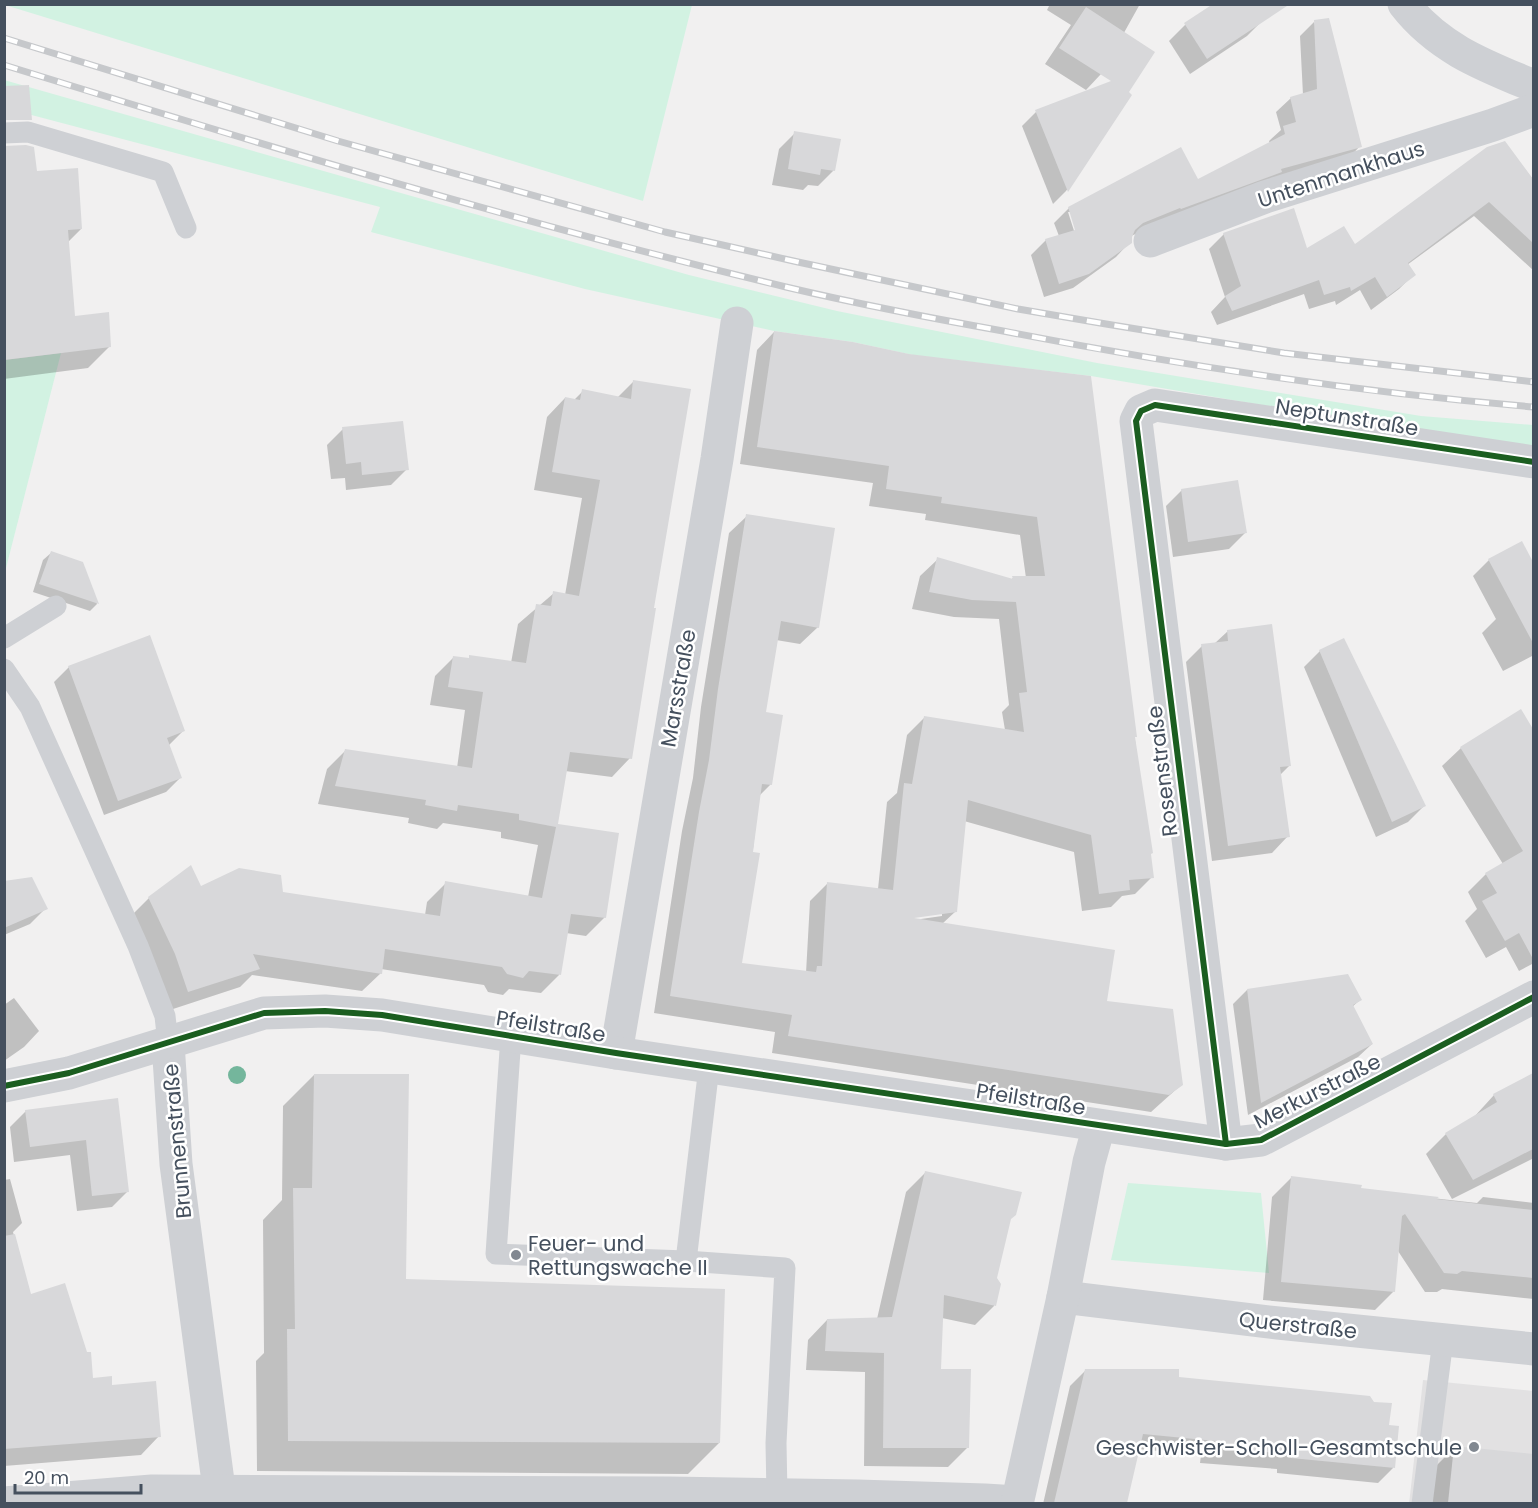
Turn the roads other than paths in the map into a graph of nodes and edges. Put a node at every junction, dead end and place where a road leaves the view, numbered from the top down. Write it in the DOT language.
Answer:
graph roads {
  1 [pos="1404,4"];
  2 [pos="1533,86"];
  3 [pos="1533,110"];
  4 [pos="4,133"];
  5 [pos="186,228"];
  6 [pos="1150,241"];
  7 [pos="737,323"];
  8 [pos="1155,405"];
  9 [pos="1533,462"];
  10 [pos="56,606"];
  11 [pos="4,638"];
  12 [pos="4,669"];
  13 [pos="1533,997"];
  14 [pos="511,1036"];
  15 [pos="168,1043"];
  16 [pos="616,1053"];
  17 [pos="709,1067"];
  18 [pos="4,1086"];
  19 [pos="1099,1126"];
  20 [pos="1226,1144"];
  21 [pos="686,1261"];
  22 [pos="1063,1297"];
  23 [pos="1443,1340"];
  24 [pos="1533,1349"];
  25 [pos="777,1495"];
  26 [pos="220,1498"];
  27 [pos="453,1498"];
  28 [pos="4,1503"];
  29 [pos="1017,1503"];
  30 [pos="1422,1503"];
  1 -- 2 [label="street"];
  3 -- 6 [label="street, Untenmankhaus"];
  4 -- 5 [label="lane"];
  7 -- 16 [label="street, Marsstraße"];
  8 -- 9 [label="street, Neptunstraße"];
  8 -- 20 [label="street, Rosenstraße"];
  10 -- 11 [label="lane"];
  12 -- 15 [label="lane, Brunnenstraße"];
  13 -- 20 [label="street, Merkurstraße"];
  14 -- 15 [label="street, Pfeilstraße"];
  14 -- 16 [label="street, Pfeilstraße"];
  14 -- 21 [label="lane"];
  15 -- 18 [label="street, Pfeilstraße"];
  15 -- 26 [label="street, Brunnenstraße"];
  16 -- 17 [label="street, Pfeilstraße"];
  17 -- 19 [label="street, Pfeilstraße"];
  17 -- 21 [label="lane"];
  19 -- 20 [label="street, Merkurstraße"];
  19 -- 22 [label="street"];
  21 -- 25 [label="lane"];
  22 -- 23 [label="street, Querstraße"];
  22 -- 29 [label="street"];
  23 -- 24 [label="street, Querstraße"];
  23 -- 30 [label="lane"];
  25 -- 27 [label="street"];
  25 -- 29 [label="street"];
  26 -- 27 [label="street"];
  26 -- 28 [label="street"];
}
